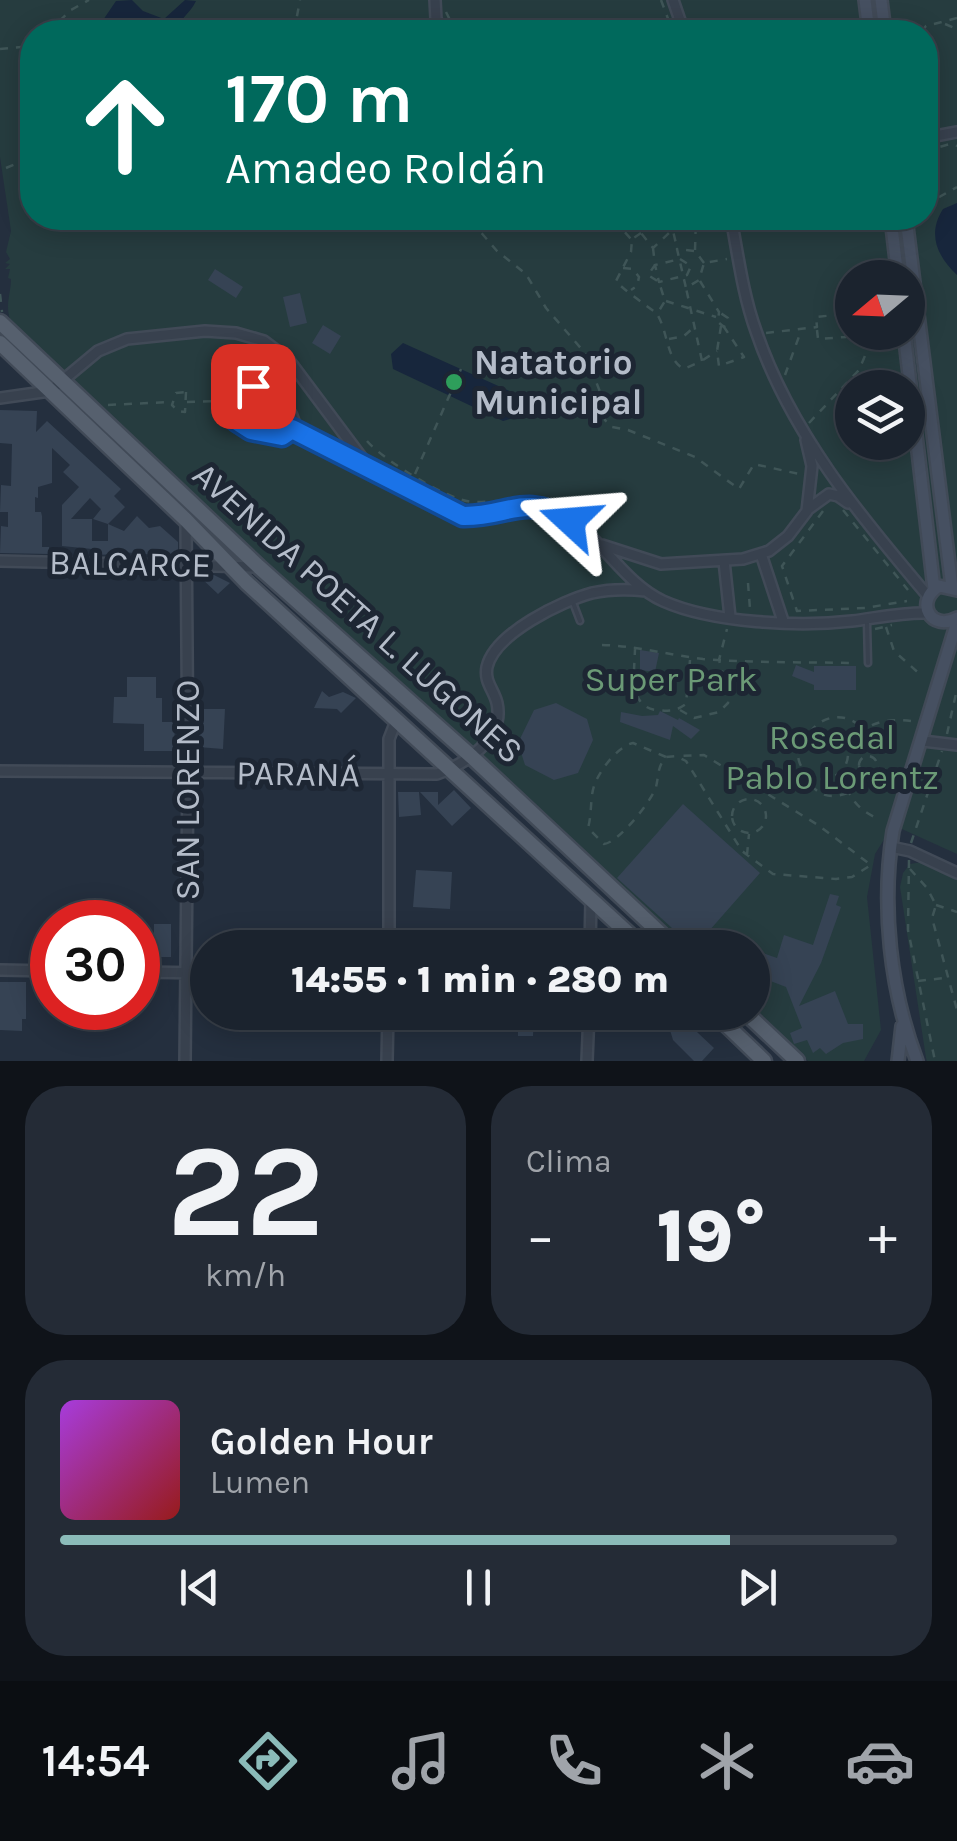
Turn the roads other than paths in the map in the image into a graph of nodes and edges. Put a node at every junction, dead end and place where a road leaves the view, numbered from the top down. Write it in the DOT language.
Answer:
graph roads {
  1 [pos="733,230"];
  2 [pos="892,230"];
  3 [pos="908,230"];
  4 [pos="896,260"];
  5 [pos="1,324"];
  6 [pos="0,344"];
  7 [pos="906,350"];
  8 [pos="62,380"];
  9 [pos="50,391"];
  10 [pos="0,398"];
  11 [pos="806,426"];
  12 [pos="292,429"];
  13 [pos="373,471"];
  14 [pos="854,508"];
  15 [pos="807,510"];
  16 [pos="186,520"];
  17 [pos="592,540"];
  18 [pos="761,554"];
  19 [pos="0,561"];
  20 [pos="724,561"];
  21 [pos="187,565"];
  22 [pos="231,567"];
  23 [pos="259,567"];
  24 [pos="954,589"];
  25 [pos="646,592"];
  26 [pos="931,593"];
  27 [pos="572,600"];
  28 [pos="928,613"];
  29 [pos="730,617"];
  30 [pos="957,620"];
  31 [pos="783,621"];
  32 [pos="580,622"];
  33 [pos="940,623"];
  34 [pos="867,625"];
  35 [pos="948,657"];
  36 [pos="868,663"];
  37 [pos="396,722"];
  38 [pos="923,742"];
  39 [pos="957,745"];
  40 [pos="472,758"];
  41 [pos="449,770"];
  42 [pos="0,771"];
  43 [pos="188,771"];
  44 [pos="388,776"];
  45 [pos="891,846"];
  46 [pos="957,873"];
  47 [pos="591,899"];
  48 [pos="389,930"];
  49 [pos="590,930"];
  50 [pos="625,930"];
  51 [pos="657,930"];
  52 [pos="0,970"];
  53 [pos="30,971"];
  54 [pos="160,972"];
  55 [pos="186,973"];
  56 [pos="190,973"];
  57 [pos="902,1007"];
  58 [pos="387,1030"];
  59 [pos="588,1030"];
  60 [pos="732,1030"];
  61 [pos="764,1030"];
  62 [pos="186,1061"];
  63 [pos="386,1061"];
  64 [pos="587,1061"];
  65 [pos="764,1061"];
  66 [pos="797,1061"];
  67 [pos="898,1061"];
  68 [pos="917,1061"];
  1 -- 11 [label="street"];
  2 -- 4 [label="main road"];
  3 -- 24 [label="main road"];
  5 -- 8 [label="main road, AVENIDA POETA L. LUGONES"];
  6 -- 9 [label="main road, AVENIDA POETA L. LUGONES"];
  7 -- 26 [label="main road"];
  8 -- 9 [label="street"];
  8 -- 13 [label="street"];
  8 -- 23 [label="main road, AVENIDA POETA L. LUGONES"];
  9 -- 10 [label="street"];
  9 -- 16 [label="main road, AVENIDA POETA L. LUGONES"];
  11 -- 14 [label="street"];
  11 -- 15 [label="street"];
  12 -- 12 [label="street"];
  12 -- 13 [label="street"];
  13 -- 17 [label="street"];
  14 -- 15 [label="street"];
  14 -- 26 [label="street"];
  15 -- 18 [label="street"];
  16 -- 21 [label="street, SAN LORENZO"];
  16 -- 22 [label="main road, AVENIDA POETA L. LUGONES"];
  17 -- 20 [label="street"];
  17 -- 25 [label="street"];
  18 -- 20 [label="street"];
  18 -- 31 [label="street"];
  19 -- 21 [label="street, BALCARCE"];
  20 -- 29 [label="street"];
  21 -- 22 [label="street, BALCARCE"];
  21 -- 43 [label="street, SAN LORENZO"];
  22 -- 23 [label="street, BALCARCE"];
  22 -- 37 [label="main road, AVENIDA POETA L. LUGONES"];
  23 -- 40 [label="main road, AVENIDA POETA L. LUGONES"];
  24 -- 26 [label="main road"];
  25 -- 27 [label="street"];
  25 -- 29 [label="street"];
  26 -- 28 [label="main road"];
  27 -- 32 [label="lane"];
  27 -- 40 [label="street"];
  28 -- 33 [label="main road"];
  28 -- 34 [label="street"];
  29 -- 31 [label="street"];
  30 -- 33 [label="main road"];
  30 -- 35 [label="main road"];
  31 -- 34 [label="street"];
  33 -- 35 [label="main road"];
  34 -- 36 [label="lane"];
  35 -- 38 [label="main road"];
  37 -- 41 [label="main road, AVENIDA POETA L. LUGONES"];
  37 -- 44 [label="street"];
  38 -- 39 [label="street"];
  38 -- 45 [label="main road"];
  40 -- 41 [label="street, PARANÁ"];
  40 -- 51 [label="main road, AVENIDA POETA L. LUGONES"];
  41 -- 44 [label="street, PARANÁ"];
  41 -- 47 [label="main road, AVENIDA POETA L. LUGONES"];
  42 -- 43 [label="street, PARANÁ"];
  43 -- 44 [label="street, PARANÁ"];
  43 -- 55 [label="street, SAN LORENZO"];
  44 -- 48 [label="street"];
  45 -- 46 [label="street"];
  45 -- 57 [label="main road"];
  47 -- 49 [label="street"];
  47 -- 50 [label="main road, AVENIDA POETA L. LUGONES"];
  52 -- 53 [label="street"];
  54 -- 55 [label="street"];
  55 -- 56 [label="street"];
  55 -- 62 [label="street, SAN LORENZO"];
  57 -- 67 [label="main road"];
  57 -- 68 [label="main road"];
  58 -- 63 [label="street"];
  59 -- 64 [label="street"];
  60 -- 65 [label="main road"];
  61 -- 66 [label="main road"];
}
